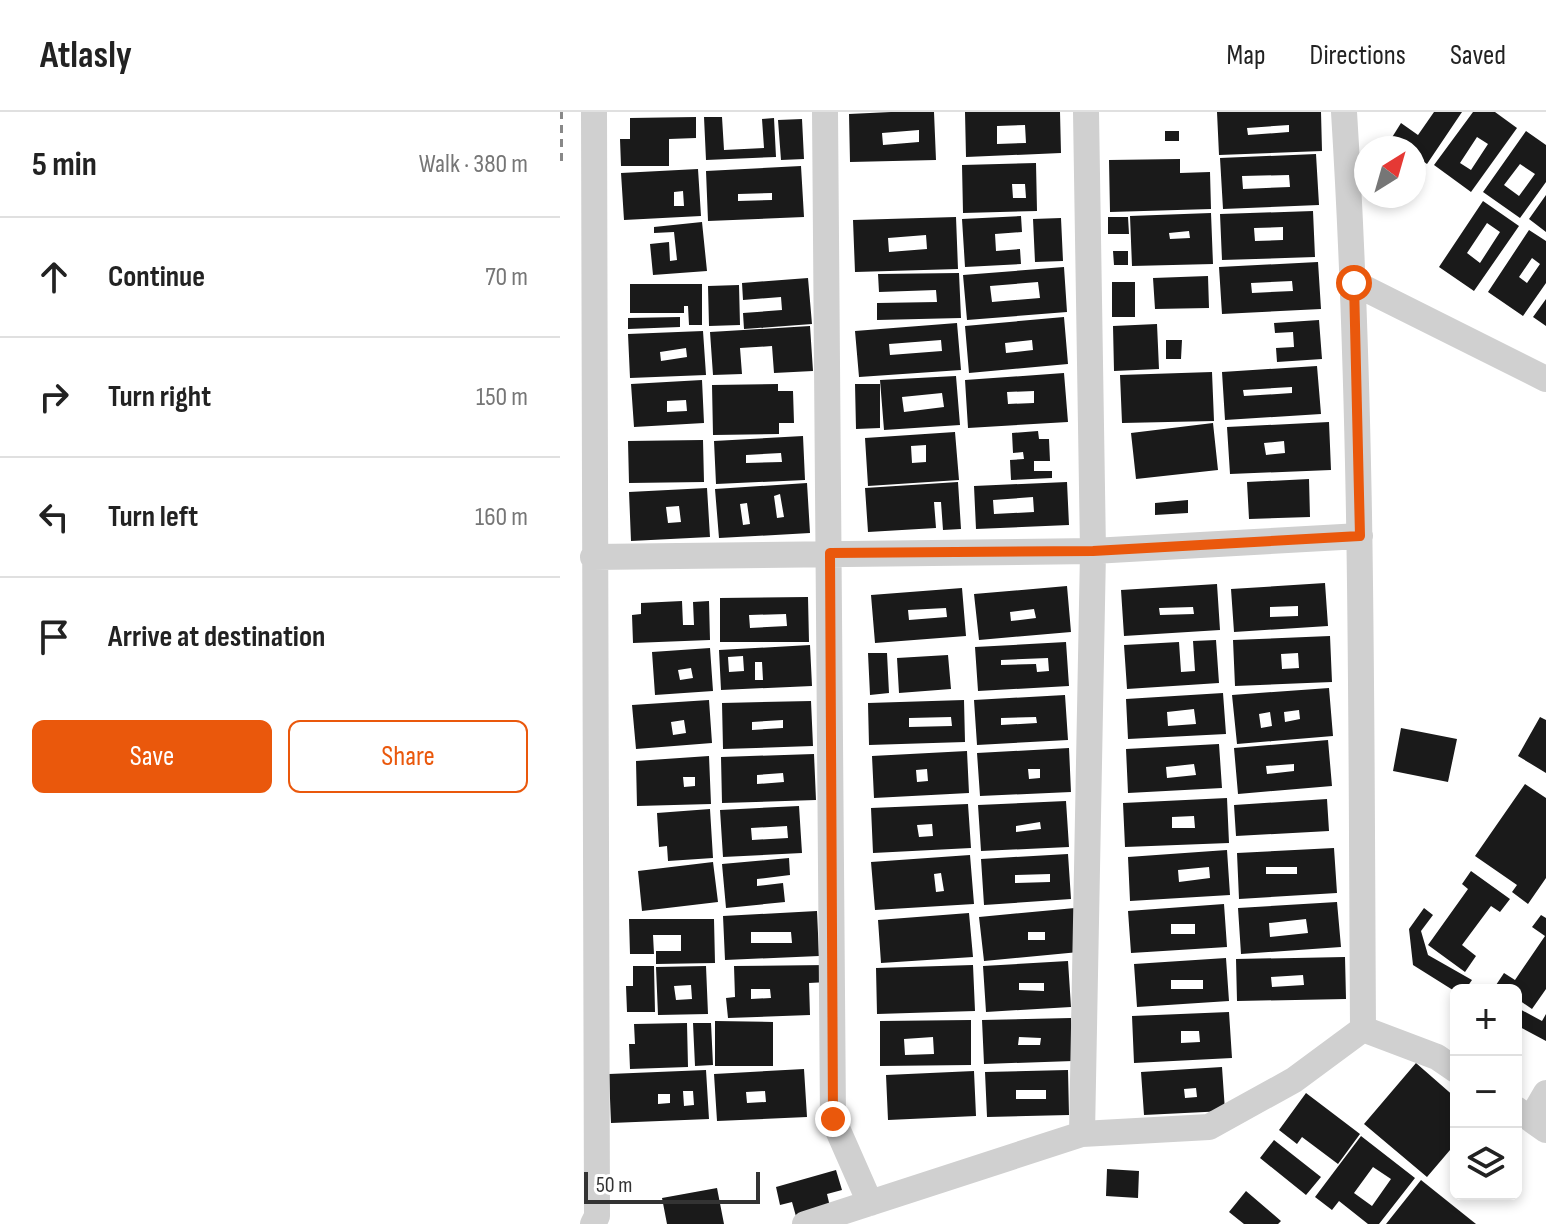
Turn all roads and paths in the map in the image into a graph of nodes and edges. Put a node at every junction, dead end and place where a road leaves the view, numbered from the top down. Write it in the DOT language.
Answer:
graph roads {
  1 [pos="594,112"];
  2 [pos="825,112"];
  3 [pos="1086,112"];
  4 [pos="1344,112"];
  5 [pos="1354,283"];
  6 [pos="1546,379"];
  7 [pos="1360,536"];
  8 [pos="1093,551"];
  9 [pos="830,553"];
  10 [pos="593,557"];
  11 [pos="1363,1029"];
  12 [pos="1450,1066"];
  13 [pos="1546,1093"];
  14 [pos="1531,1120"];
  15 [pos="1082,1134"];
  16 [pos="870,1203"];
  17 [pos="593,1224"];
  18 [pos="805,1224"];
  1 -- 10 [label="street"];
  2 -- 9 [label="street"];
  3 -- 8 [label="street"];
  4 -- 5 [label="street"];
  5 -- 6 [label="street"];
  5 -- 7 [label="street"];
  7 -- 8 [label="street"];
  7 -- 11 [label="street"];
  8 -- 9 [label="street"];
  8 -- 15 [label="street"];
  9 -- 10 [label="street"];
  9 -- 16 [label="street"];
  10 -- 17 [label="street"];
  11 -- 12 [label="street"];
  11 -- 15 [label="street"];
  13 -- 14 [label="street"];
  15 -- 16 [label="street"];
  16 -- 18 [label="street"];
}
